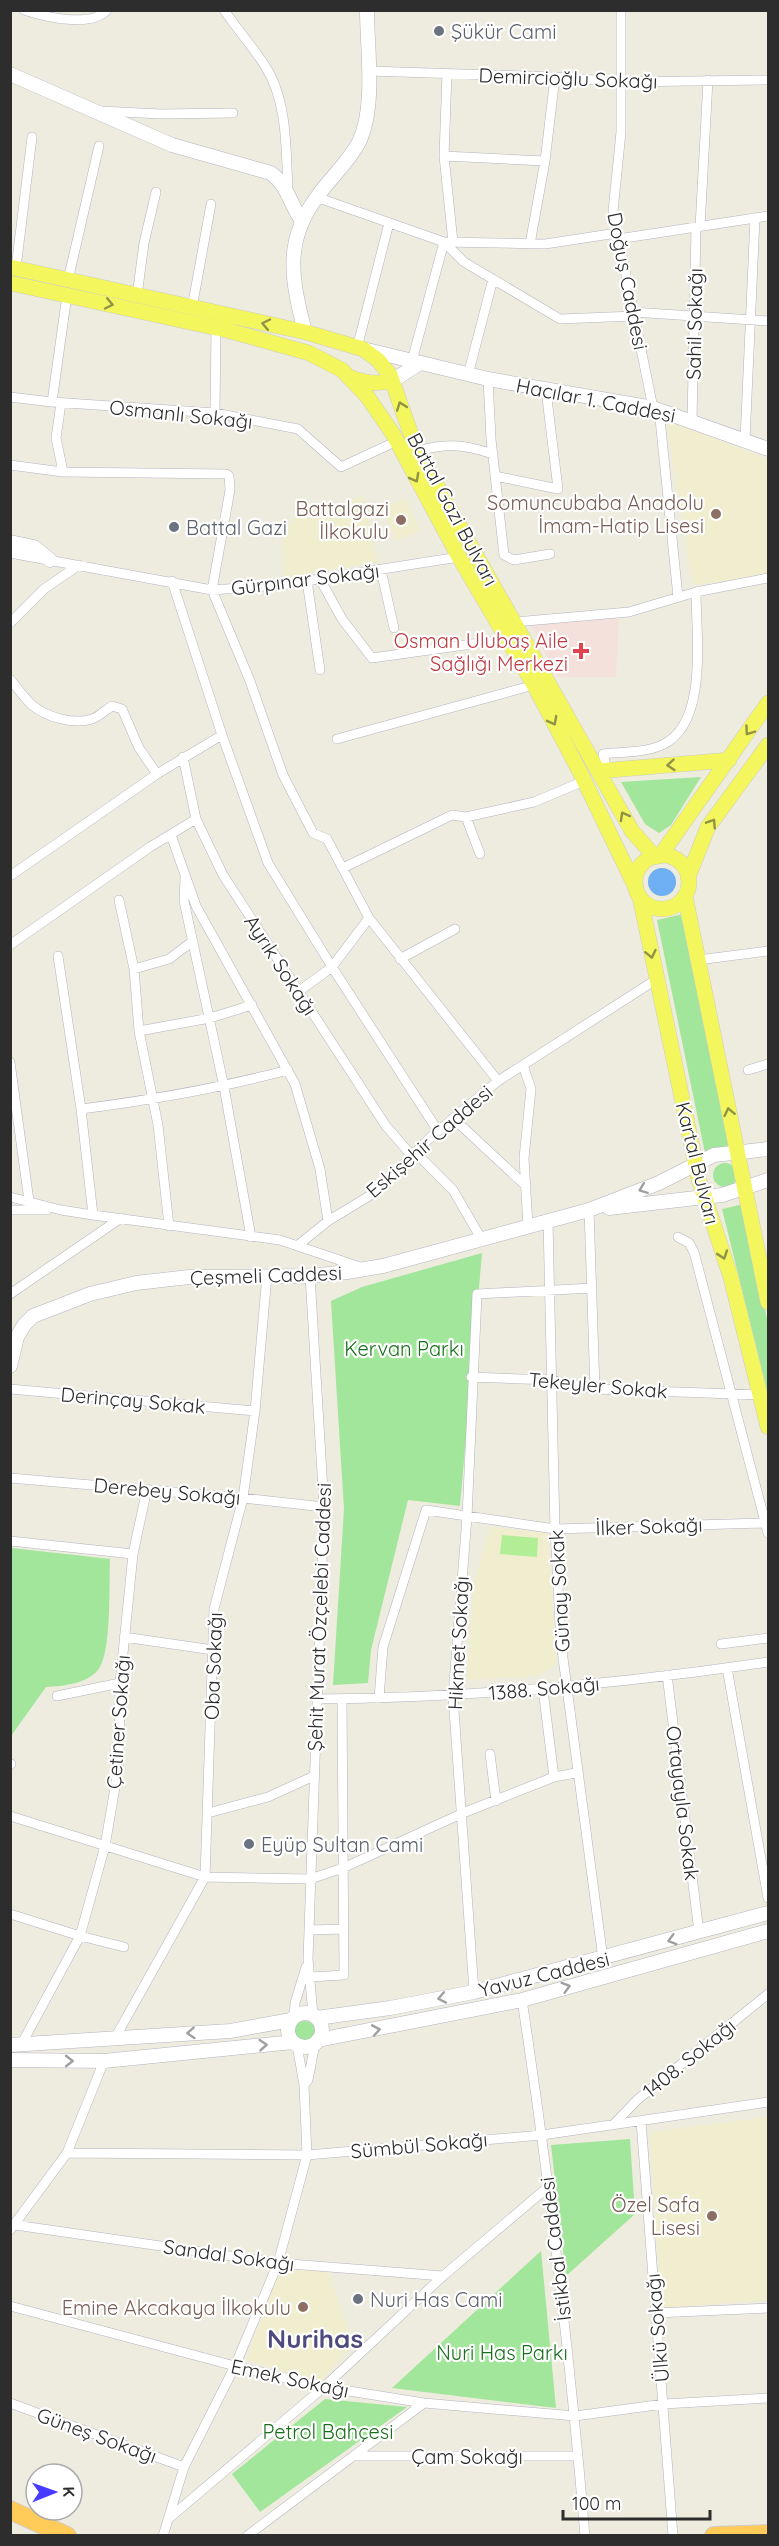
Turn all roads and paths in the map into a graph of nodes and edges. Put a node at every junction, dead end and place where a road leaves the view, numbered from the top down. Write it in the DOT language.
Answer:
graph roads {
  1 [pos="24,10"];
  2 [pos="107,10"];
  3 [pos="224,10"];
  4 [pos="367,10"];
  5 [pos="621,10"];
  6 [pos="49,14"];
  7 [pos="368,71"];
  8 [pos="10,74"];
  9 [pos="447,74"];
  10 [pos="555,77"];
  11 [pos="708,80"];
  12 [pos="768,80"];
  13 [pos="622,82"];
  14 [pos="90,110"];
  15 [pos="233,113"];
  16 [pos="32,137"];
  17 [pos="99,146"];
  18 [pos="444,156"];
  19 [pos="545,161"];
  20 [pos="156,192"];
  21 [pos="288,192"];
  22 [pos="316,197"];
  23 [pos="211,204"];
  24 [pos="768,216"];
  25 [pos="755,218"];
  26 [pos="302,221"];
  27 [pos="389,223"];
  28 [pos="698,227"];
  29 [pos="618,236"];
  30 [pos="448,242"];
  31 [pos="530,244"];
  32 [pos="12,273"];
  33 [pos="493,279"];
  34 [pos="68,288"];
  35 [pos="137,296"];
  36 [pos="192,308"];
  37 [pos="634,314"];
  38 [pos="694,316"];
  39 [pos="751,319"];
  40 [pos="768,321"];
  41 [pos="216,327"];
  42 [pos="305,332"];
  43 [pos="360,349"];
  44 [pos="309,353"];
  45 [pos="416,362"];
  46 [pos="468,375"];
  47 [pos="349,377"];
  48 [pos="488,379"];
  49 [pos="392,381"];
  50 [pos="546,390"];
  51 [pos="10,397"];
  52 [pos="56,403"];
  53 [pos="656,409"];
  54 [pos="215,413"];
  55 [pos="692,421"];
  56 [pos="745,440"];
  57 [pos="397,441"];
  58 [pos="768,449"];
  59 [pos="417,451"];
  60 [pos="493,454"];
  61 [pos="10,465"];
  62 [pos="63,472"];
  63 [pos="495,476"];
  64 [pos="10,542"];
  65 [pos="10,553"];
  66 [pos="550,554"];
  67 [pos="459,557"];
  68 [pos="50,560"];
  69 [pos="79,565"];
  70 [pos="381,570"];
  71 [pos="768,578"];
  72 [pos="320,579"];
  73 [pos="172,581"];
  74 [pos="307,581"];
  75 [pos="212,590"];
  76 [pos="696,592"];
  77 [pos="678,597"];
  78 [pos="514,622"];
  79 [pos="10,623"];
  80 [pos="394,628"];
  81 [pos="507,639"];
  82 [pos="320,670"];
  83 [pos="10,679"];
  84 [pos="534,685"];
  85 [pos="768,703"];
  86 [pos="222,735"];
  87 [pos="337,739"];
  88 [pos="768,745"];
  89 [pos="183,757"];
  90 [pos="729,760"];
  91 [pos="603,770"];
  92 [pos="157,774"];
  93 [pos="584,781"];
  94 [pos="466,817"];
  95 [pos="196,819"];
  96 [pos="171,835"];
  97 [pos="480,854"];
  98 [pos="657,856"];
  99 [pos="344,868"];
  100 [pos="10,876"];
  101 [pos="185,877"];
  102 [pos="688,877"];
  103 [pos="638,892"];
  104 [pos="685,896"];
  105 [pos="119,900"];
  106 [pos="369,918"];
  107 [pos="455,929"];
  108 [pos="193,941"];
  109 [pos="10,945"];
  110 [pos="768,951"];
  111 [pos="58,956"];
  112 [pos="400,959"];
  113 [pos="698,960"];
  114 [pos="332,967"];
  115 [pos="134,969"];
  116 [pos="657,980"];
  117 [pos="298,992"];
  118 [pos="252,1005"];
  119 [pos="210,1018"];
  120 [pos="139,1031"];
  121 [pos="10,1062"];
  122 [pos="768,1064"];
  123 [pos="523,1065"];
  124 [pos="288,1070"];
  125 [pos="748,1070"];
  126 [pos="498,1081"];
  127 [pos="224,1087"];
  128 [pos="152,1100"];
  129 [pos="81,1109"];
  130 [pos="453,1119"];
  131 [pos="438,1131"];
  132 [pos="768,1149"];
  133 [pos="737,1152"];
  134 [pos="413,1154"];
  135 [pos="696,1165"];
  136 [pos="768,1180"];
  137 [pos="526,1186"];
  138 [pos="745,1187"];
  139 [pos="10,1197"];
  140 [pos="704,1197"];
  141 [pos="29,1201"];
  142 [pos="10,1210"];
  143 [pos="61,1210"];
  144 [pos="589,1210"];
  145 [pos="93,1215"];
  146 [pos="121,1218"];
  147 [pos="328,1221"];
  148 [pos="548,1221"];
  149 [pos="169,1226"];
  150 [pos="528,1227"];
  151 [pos="251,1237"];
  152 [pos="678,1237"];
  153 [pos="482,1240"];
  154 [pos="297,1246"];
  155 [pos="365,1269"];
  156 [pos="267,1275"];
  157 [pos="309,1276"];
  158 [pos="592,1288"];
  159 [pos="549,1292"];
  160 [pos="10,1294"];
  161 [pos="768,1302"];
  162 [pos="10,1366"];
  163 [pos="471,1377"];
  164 [pos="551,1380"];
  165 [pos="10,1389"];
  166 [pos="596,1389"];
  167 [pos="731,1394"];
  168 [pos="761,1395"];
  169 [pos="255,1411"];
  170 [pos="768,1427"];
  171 [pos="10,1478"];
  172 [pos="147,1489"];
  173 [pos="243,1498"];
  174 [pos="324,1507"];
  175 [pos="467,1517"];
  176 [pos="767,1528"];
  177 [pos="555,1529"];
  178 [pos="10,1541"];
  179 [pos="133,1554"];
  180 [pos="124,1637"];
  181 [pos="768,1638"];
  182 [pos="721,1644"];
  183 [pos="213,1650"];
  184 [pos="768,1662"];
  185 [pos="727,1668"];
  186 [pos="666,1675"];
  187 [pos="120,1683"];
  188 [pos="565,1688"];
  189 [pos="543,1690"];
  190 [pos="57,1696"];
  191 [pos="453,1696"];
  192 [pos="379,1698"];
  193 [pos="317,1699"];
  194 [pos="342,1699"];
  195 [pos="490,1754"];
  196 [pos="576,1773"];
  197 [pos="314,1776"];
  198 [pos="554,1777"];
  199 [pos="496,1800"];
  200 [pos="208,1813"];
  201 [pos="463,1814"];
  202 [pos="10,1816"];
  203 [pos="105,1846"];
  204 [pos="343,1868"];
  205 [pos="205,1877"];
  206 [pos="310,1879"];
  207 [pos="768,1898"];
  208 [pos="768,1913"];
  209 [pos="10,1914"];
  210 [pos="344,1929"];
  211 [pos="309,1930"];
  212 [pos="768,1931"];
  213 [pos="699,1932"];
  214 [pos="80,1936"];
  215 [pos="124,1947"];
  216 [pos="308,1959"];
  217 [pos="603,1959"];
  218 [pos="310,1977"];
  219 [pos="474,1992"];
  220 [pos="768,1994"];
  221 [pos="522,2000"];
  222 [pos="315,2016"];
  223 [pos="292,2018"];
  224 [pos="115,2038"];
  225 [pos="317,2042"];
  226 [pos="295,2044"];
  227 [pos="16,2045"];
  228 [pos="10,2061"];
  229 [pos="104,2061"];
  230 [pos="304,2085"];
  231 [pos="768,2102"];
  232 [pos="640,2121"];
  233 [pos="613,2125"];
  234 [pos="542,2135"];
  235 [pos="67,2152"];
  236 [pos="307,2155"];
  237 [pos="548,2187"];
  238 [pos="13,2227"];
  239 [pos="278,2262"];
  240 [pos="443,2276"];
  241 [pos="10,2306"];
  242 [pos="768,2308"];
  243 [pos="656,2313"];
  244 [pos="235,2366"];
  245 [pos="324,2387"];
  246 [pos="768,2398"];
  247 [pos="10,2403"];
  248 [pos="424,2403"];
  249 [pos="664,2404"];
  250 [pos="575,2416"];
  251 [pos="355,2456"];
  252 [pos="578,2456"];
  253 [pos="184,2467"];
  254 [pos="10,2510"];
  255 [pos="166,2520"];
  256 [pos="768,2534"];
  257 [pos="67,2535"];
  258 [pos="163,2535"];
  259 [pos="247,2535"];
  260 [pos="585,2535"];
  261 [pos="673,2535"];
  262 [pos="714,2535"];
  1 -- 6 [label="street"];
  2 -- 6 [label="street"];
  3 -- 21 [label="street"];
  4 -- 7 [label="street"];
  5 -- 13 [label="street, Doğuş Caddesi"];
  7 -- 9 [label="street, Demircioğlu Sokağı"];
  7 -- 22 [label="street"];
  8 -- 14 [label="street"];
  9 -- 10 [label="street, Demircioğlu Sokağı"];
  9 -- 18 [label="street"];
  10 -- 13 [label="street, Demircioğlu Sokağı"];
  10 -- 19 [label="street"];
  11 -- 12 [label="street, Demircioğlu Sokağı"];
  11 -- 13 [label="street, Demircioğlu Sokağı"];
  11 -- 28 [label="street, Sahil Sokağı"];
  13 -- 29 [label="street, Doğuş Caddesi"];
  14 -- 15 [label="street"];
  14 -- 21 [label="street"];
  16 -- 32 [label="street"];
  17 -- 34 [label="street"];
  18 -- 19 [label="street"];
  18 -- 30 [label="street"];
  19 -- 31 [label="street"];
  20 -- 35 [label="street"];
  21 -- 26 [label="street"];
  22 -- 26 [label="street"];
  22 -- 27 [label="street"];
  23 -- 36 [label="street"];
  24 -- 25 [label="street"];
  25 -- 28 [label="street"];
  25 -- 39 [label="street"];
  26 -- 42 [label="street"];
  27 -- 30 [label="street"];
  27 -- 43 [label="street"];
  28 -- 29 [label="street"];
  28 -- 38 [label="street, Sahil Sokağı"];
  29 -- 31 [label="street"];
  29 -- 37 [label="street, Doğuş Caddesi"];
  30 -- 31 [label="street"];
  30 -- 33 [label="street"];
  30 -- 45 [label="street"];
  32 -- 34 [label="main road, Battal Gazi Bulvarı"];
  33 -- 37 [label="street"];
  33 -- 46 [label="street"];
  34 -- 35 [label="main road, Battal Gazi Bulvarı"];
  34 -- 41 [label="main road, Battal Gazi Bulvarı, one-way"];
  34 -- 52 [label="street"];
  35 -- 36 [label="main road, Battal Gazi Bulvarı"];
  42 -- 36 [label="main road, Battal Gazi Bulvarı, one-way"];
  37 -- 38 [label="street"];
  37 -- 53 [label="street, Doğuş Caddesi"];
  38 -- 39 [label="street"];
  38 -- 55 [label="street, Sahil Sokağı"];
  39 -- 40 [label="street"];
  39 -- 56 [label="street"];
  41 -- 44 [label="main road, Battal Gazi Bulvarı"];
  41 -- 54 [label="street"];
  42 -- 43 [label="main road, Battal Gazi Bulvarı"];
  42 -- 44 [label="main road"];
  43 -- 45 [label="street, Hacılar 1. Caddesi"];
  43 -- 49 [label="main road, Battal Gazi Bulvarı"];
  44 -- 47 [label="main road, Battal Gazi Bulvarı"];
  45 -- 46 [label="street, Hacılar 1. Caddesi"];
  45 -- 49 [label="street"];
  46 -- 48 [label="street, Hacılar 1. Caddesi"];
  47 -- 49 [label="main road"];
  47 -- 57 [label="main road, Battal Gazi Bulvarı"];
  48 -- 50 [label="street, Hacılar 1. Caddesi"];
  48 -- 60 [label="street"];
  59 -- 49 [label="main road, Battal Gazi Bulvarı, one-way"];
  50 -- 53 [label="street, Hacılar 1. Caddesi"];
  50 -- 63 [label="street"];
  51 -- 52 [label="street, Osmanlı Sokağı"];
  52 -- 54 [label="street, Osmanlı Sokağı"];
  52 -- 62 [label="street"];
  53 -- 55 [label="street, Hacılar 1. Caddesi"];
  53 -- 77 [label="street, Doğuş Caddesi"];
  54 -- 57 [label="street, Osmanlı Sokağı"];
  55 -- 56 [label="street, Hacılar 1. Caddesi"];
  56 -- 58 [label="street, Hacılar 1. Caddesi"];
  57 -- 67 [label="main road, Battal Gazi Bulvarı, one-way"];
  59 -- 60 [label="street"];
  59 -- 78 [label="main road, Battal Gazi Bulvarı"];
  60 -- 63 [label="street"];
  61 -- 62 [label="street"];
  62 -- 75 [label="street"];
  63 -- 66 [label="street"];
  64 -- 68 [label="street"];
  65 -- 68 [label="street, Gürpınar Sokağı"];
  67 -- 70 [label="street, Gürpınar Sokağı"];
  67 -- 81 [label="main road, Battal Gazi Bulvarı"];
  68 -- 69 [label="street, Gürpınar Sokağı"];
  69 -- 73 [label="street, Gürpınar Sokağı"];
  69 -- 79 [label="street"];
  70 -- 72 [label="street, Gürpınar Sokağı"];
  70 -- 80 [label="street"];
  71 -- 76 [label="street"];
  72 -- 74 [label="street, Gürpınar Sokağı"];
  72 -- 81 [label="street"];
  73 -- 75 [label="street, Gürpınar Sokağı"];
  73 -- 86 [label="street"];
  74 -- 75 [label="street, Gürpınar Sokağı"];
  74 -- 82 [label="street"];
  75 -- 99 [label="street"];
  76 -- 77 [label="street"];
  76 -- 91 [label="street"];
  77 -- 78 [label="street"];
  78 -- 91 [label="main road, Battal Gazi Bulvarı"];
  81 -- 84 [label="main road, Battal Gazi Bulvarı"];
  83 -- 92 [label="street"];
  84 -- 87 [label="street"];
  84 -- 93 [label="main road, Battal Gazi Bulvarı, one-way"];
  85 -- 90 [label="main road, one-way"];
  86 -- 89 [label="street"];
  86 -- 114 [label="street"];
  102 -- 88 [label="main road, one-way"];
  89 -- 92 [label="street"];
  89 -- 95 [label="street, Ayrık Sokağı"];
  90 -- 91 [label="main road, one-way"];
  90 -- 98 [label="main road"];
  98 -- 91 [label="main road, Battal Gazi Bulvarı, one-way"];
  92 -- 100 [label="street"];
  93 -- 94 [label="street"];
  93 -- 103 [label="main road, Battal Gazi Bulvarı"];
  94 -- 97 [label="street"];
  94 -- 99 [label="street"];
  95 -- 96 [label="street"];
  95 -- 117 [label="street, Ayrık Sokağı"];
  96 -- 101 [label="street"];
  96 -- 109 [label="street"];
  98 -- 102 [label="main road"];
  98 -- 103 [label="main road"];
  99 -- 106 [label="street"];
  101 -- 108 [label="street"];
  101 -- 118 [label="street"];
  102 -- 104 [label="main road"];
  103 -- 104 [label="main road"];
  103 -- 116 [label="main road, Kartal Bulvarı, one-way"];
  104 -- 113 [label="main road, Kartal Bulvarı"];
  105 -- 115 [label="street"];
  106 -- 112 [label="street"];
  106 -- 114 [label="street"];
  107 -- 112 [label="street"];
  108 -- 115 [label="street"];
  108 -- 119 [label="street"];
  110 -- 113 [label="street"];
  111 -- 129 [label="street"];
  112 -- 126 [label="street"];
  133 -- 113 [label="main road, Kartal Bulvarı, one-way"];
  114 -- 117 [label="street"];
  114 -- 131 [label="street"];
  115 -- 120 [label="street"];
  116 -- 123 [label="street, Eskişehir Caddesi"];
  116 -- 135 [label="main road, Kartal Bulvarı"];
  117 -- 134 [label="street, Ayrık Sokağı"];
  118 -- 119 [label="street"];
  118 -- 124 [label="street"];
  119 -- 120 [label="street"];
  119 -- 127 [label="street"];
  120 -- 128 [label="street"];
  121 -- 141 [label="street"];
  122 -- 125 [label="street"];
  123 -- 126 [label="street, Eskişehir Caddesi"];
  123 -- 137 [label="street"];
  124 -- 127 [label="street"];
  124 -- 147 [label="street"];
  126 -- 130 [label="street, Eskişehir Caddesi"];
  127 -- 128 [label="street"];
  127 -- 151 [label="street"];
  128 -- 129 [label="street"];
  128 -- 149 [label="street"];
  129 -- 145 [label="street"];
  130 -- 131 [label="street, Eskişehir Caddesi"];
  130 -- 137 [label="street"];
  131 -- 134 [label="street, Eskişehir Caddesi"];
  132 -- 133 [label="street, Çeşmeli Caddesi"];
  133 -- 135 [label="street, Çeşmeli Caddesi"];
  133 -- 138 [label="main road, Kartal Bulvarı"];
  134 -- 147 [label="street, Eskişehir Caddesi"];
  134 -- 153 [label="street, Ayrık Sokağı"];
  135 -- 140 [label="main road, Kartal Bulvarı"];
  135 -- 144 [label="street, Çeşmeli Caddesi, one-way"];
  136 -- 138 [label="street, Çeşmeli Caddesi"];
  137 -- 150 [label="street"];
  138 -- 140 [label="street, Çeşmeli Caddesi"];
  138 -- 161 [label="main road, Kartal Bulvarı"];
  139 -- 141 [label="street"];
  140 -- 144 [label="street, Çeşmeli Caddesi"];
  140 -- 168 [label="main road, Kartal Bulvarı, one-way"];
  141 -- 143 [label="street"];
  142 -- 143 [label="street"];
  143 -- 145 [label="street"];
  144 -- 148 [label="street, Çeşmeli Caddesi"];
  144 -- 158 [label="street"];
  145 -- 146 [label="street"];
  146 -- 149 [label="street"];
  146 -- 160 [label="street"];
  147 -- 154 [label="street, Eskişehir Caddesi"];
  148 -- 150 [label="street, Çeşmeli Caddesi"];
  148 -- 159 [label="street, Günay Sokak"];
  149 -- 151 [label="street"];
  150 -- 153 [label="street, Çeşmeli Caddesi"];
  151 -- 154 [label="street"];
  152 -- 167 [label="street"];
  153 -- 155 [label="street, Çeşmeli Caddesi"];
  154 -- 155 [label="street"];
  155 -- 157 [label="street, Çeşmeli Caddesi"];
  156 -- 157 [label="street, Çeşmeli Caddesi"];
  156 -- 162 [label="street, Çeşmeli Caddesi"];
  156 -- 169 [label="street, Oba Sokağı"];
  157 -- 174 [label="street, Şehit Murat Özçelebi Caddesi"];
  158 -- 159 [label="street"];
  158 -- 166 [label="street"];
  159 -- 163 [label="street, Hikmet Sokağı"];
  159 -- 164 [label="street, Günay Sokak"];
  163 -- 164 [label="street, Tekeyler Sokak"];
  163 -- 175 [label="street, Hikmet Sokağı"];
  164 -- 166 [label="street, Tekeyler Sokak"];
  164 -- 177 [label="street, Günay Sokak"];
  165 -- 169 [label="street, Derinçay Sokak"];
  166 -- 167 [label="street, Tekeyler Sokak"];
  167 -- 168 [label="street, Tekeyler Sokak"];
  167 -- 176 [label="street"];
  168 -- 170 [label="main road, Kartal Bulvarı"];
  169 -- 173 [label="street, Oba Sokağı"];
  171 -- 172 [label="street, Derebey Sokağı"];
  172 -- 173 [label="street, Derebey Sokağı"];
  172 -- 179 [label="street, Çetiner Sokağı"];
  173 -- 174 [label="street, Derebey Sokağı"];
  173 -- 183 [label="street, Oba Sokağı"];
  174 -- 193 [label="street, Şehit Murat Özçelebi Caddesi"];
  175 -- 177 [label="street, İlker Sokağı"];
  175 -- 191 [label="street, Hikmet Sokağı"];
  175 -- 192 [label="street, İlker Sokağı"];
  176 -- 177 [label="street, İlker Sokağı"];
  177 -- 188 [label="street, Günay Sokak"];
  178 -- 179 [label="street"];
  179 -- 180 [label="street, Çetiner Sokağı"];
  180 -- 183 [label="street"];
  180 -- 187 [label="street, Çetiner Sokağı"];
  181 -- 182 [label="street"];
  183 -- 200 [label="street, Oba Sokağı"];
  184 -- 185 [label="street, 1388. Sokağı"];
  185 -- 186 [label="street, 1388. Sokağı"];
  185 -- 207 [label="street"];
  186 -- 188 [label="street, 1388. Sokağı"];
  186 -- 213 [label="street, Ortayayla Sokak"];
  187 -- 190 [label="street"];
  187 -- 203 [label="street, Çetiner Sokağı"];
  188 -- 189 [label="street, 1388. Sokağı"];
  188 -- 196 [label="street, Günay Sokak"];
  189 -- 191 [label="street, 1388. Sokağı"];
  189 -- 198 [label="street"];
  191 -- 192 [label="street, 1388. Sokağı"];
  191 -- 201 [label="street, Hikmet Sokağı"];
  192 -- 194 [label="street, 1388. Sokağı"];
  193 -- 194 [label="street, 1388. Sokağı"];
  193 -- 197 [label="street, Şehit Murat Özçelebi Caddesi"];
  194 -- 204 [label="street"];
  195 -- 199 [label="street"];
  196 -- 198 [label="street"];
  196 -- 217 [label="street, Günay Sokak"];
  197 -- 200 [label="street"];
  197 -- 206 [label="street, Şehit Murat Özçelebi Caddesi"];
  198 -- 199 [label="street"];
  199 -- 201 [label="street"];
  200 -- 205 [label="street, Oba Sokağı"];
  201 -- 204 [label="street"];
  201 -- 219 [label="street, Hikmet Sokağı"];
  202 -- 203 [label="street"];
  203 -- 205 [label="street"];
  203 -- 214 [label="street, Çetiner Sokağı"];
  204 -- 206 [label="street"];
  204 -- 210 [label="street"];
  205 -- 206 [label="street"];
  205 -- 224 [label="street, Oba Sokağı"];
  206 -- 211 [label="street, Şehit Murat Özçelebi Caddesi"];
  208 -- 213 [label="street, Yavuz Caddesi"];
  209 -- 214 [label="street"];
  210 -- 211 [label="street"];
  210 -- 218 [label="street"];
  211 -- 216 [label="street, Şehit Murat Özçelebi Caddesi"];
  221 -- 212 [label="street, Yavuz Caddesi, one-way"];
  213 -- 217 [label="street, Yavuz Caddesi, one-way"];
  214 -- 215 [label="street"];
  214 -- 227 [label="street, Çetiner Sokağı"];
  216 -- 218 [label="street, Şehit Murat Özçelebi Caddesi"];
  216 -- 223 [label="street, Şehit Murat Özçelebi Caddesi"];
  217 -- 219 [label="street, Yavuz Caddesi"];
  218 -- 222 [label="street, Şehit Murat Özçelebi Caddesi"];
  219 -- 222 [label="street, Yavuz Caddesi, one-way"];
  220 -- 233 [label="street, 1408. Sokağı"];
  225 -- 221 [label="street, Yavuz Caddesi, one-way"];
  221 -- 234 [label="street, İstikbal Caddesi"];
  222 -- 223 [label="street"];
  222 -- 225 [label="street"];
  223 -- 224 [label="street, one-way"];
  223 -- 226 [label="street"];
  224 -- 227 [label="street"];
  225 -- 226 [label="street"];
  225 -- 230 [label="street"];
  229 -- 226 [label="street, one-way"];
  226 -- 230 [label="street"];
  228 -- 229 [label="street, one-way"];
  229 -- 235 [label="street"];
  230 -- 236 [label="street"];
  231 -- 232 [label="street, Sümbül Sokağı"];
  232 -- 233 [label="street, Sümbül Sokağı"];
  232 -- 243 [label="street, Ülkü Sokağı"];
  233 -- 234 [label="street, Sümbül Sokağı"];
  234 -- 236 [label="street, Sümbül Sokağı"];
  234 -- 237 [label="street, İstikbal Caddesi"];
  235 -- 236 [label="street, Sümbül Sokağı"];
  235 -- 238 [label="street"];
  236 -- 239 [label="street"];
  237 -- 240 [label="street"];
  237 -- 250 [label="street, İstikbal Caddesi"];
  238 -- 239 [label="street, Sandal Sokağı"];
  239 -- 240 [label="street, Sandal Sokağı"];
  239 -- 244 [label="street"];
  240 -- 245 [label="street"];
  241 -- 244 [label="street, Emek Sokağı"];
  242 -- 243 [label="street"];
  243 -- 249 [label="street, Ülkü Sokağı"];
  244 -- 245 [label="street, Emek Sokağı"];
  244 -- 253 [label="street"];
  245 -- 248 [label="street, Emek Sokağı"];
  245 -- 255 [label="street"];
  246 -- 249 [label="street, Emek Sokağı"];
  247 -- 253 [label="street, Güneş Sokağı"];
  248 -- 250 [label="street, Emek Sokağı"];
  248 -- 251 [label="street"];
  249 -- 250 [label="street, Emek Sokağı"];
  249 -- 261 [label="street, Ülkü Sokağı"];
  250 -- 252 [label="street, İstikbal Caddesi"];
  251 -- 252 [label="street, Çam Sokağı"];
  251 -- 259 [label="street"];
  252 -- 260 [label="street, İstikbal Caddesi"];
  253 -- 255 [label="street"];
  254 -- 257 [label="highway"];
  255 -- 258 [label="street"];
  256 -- 262 [label="highway"];
}
